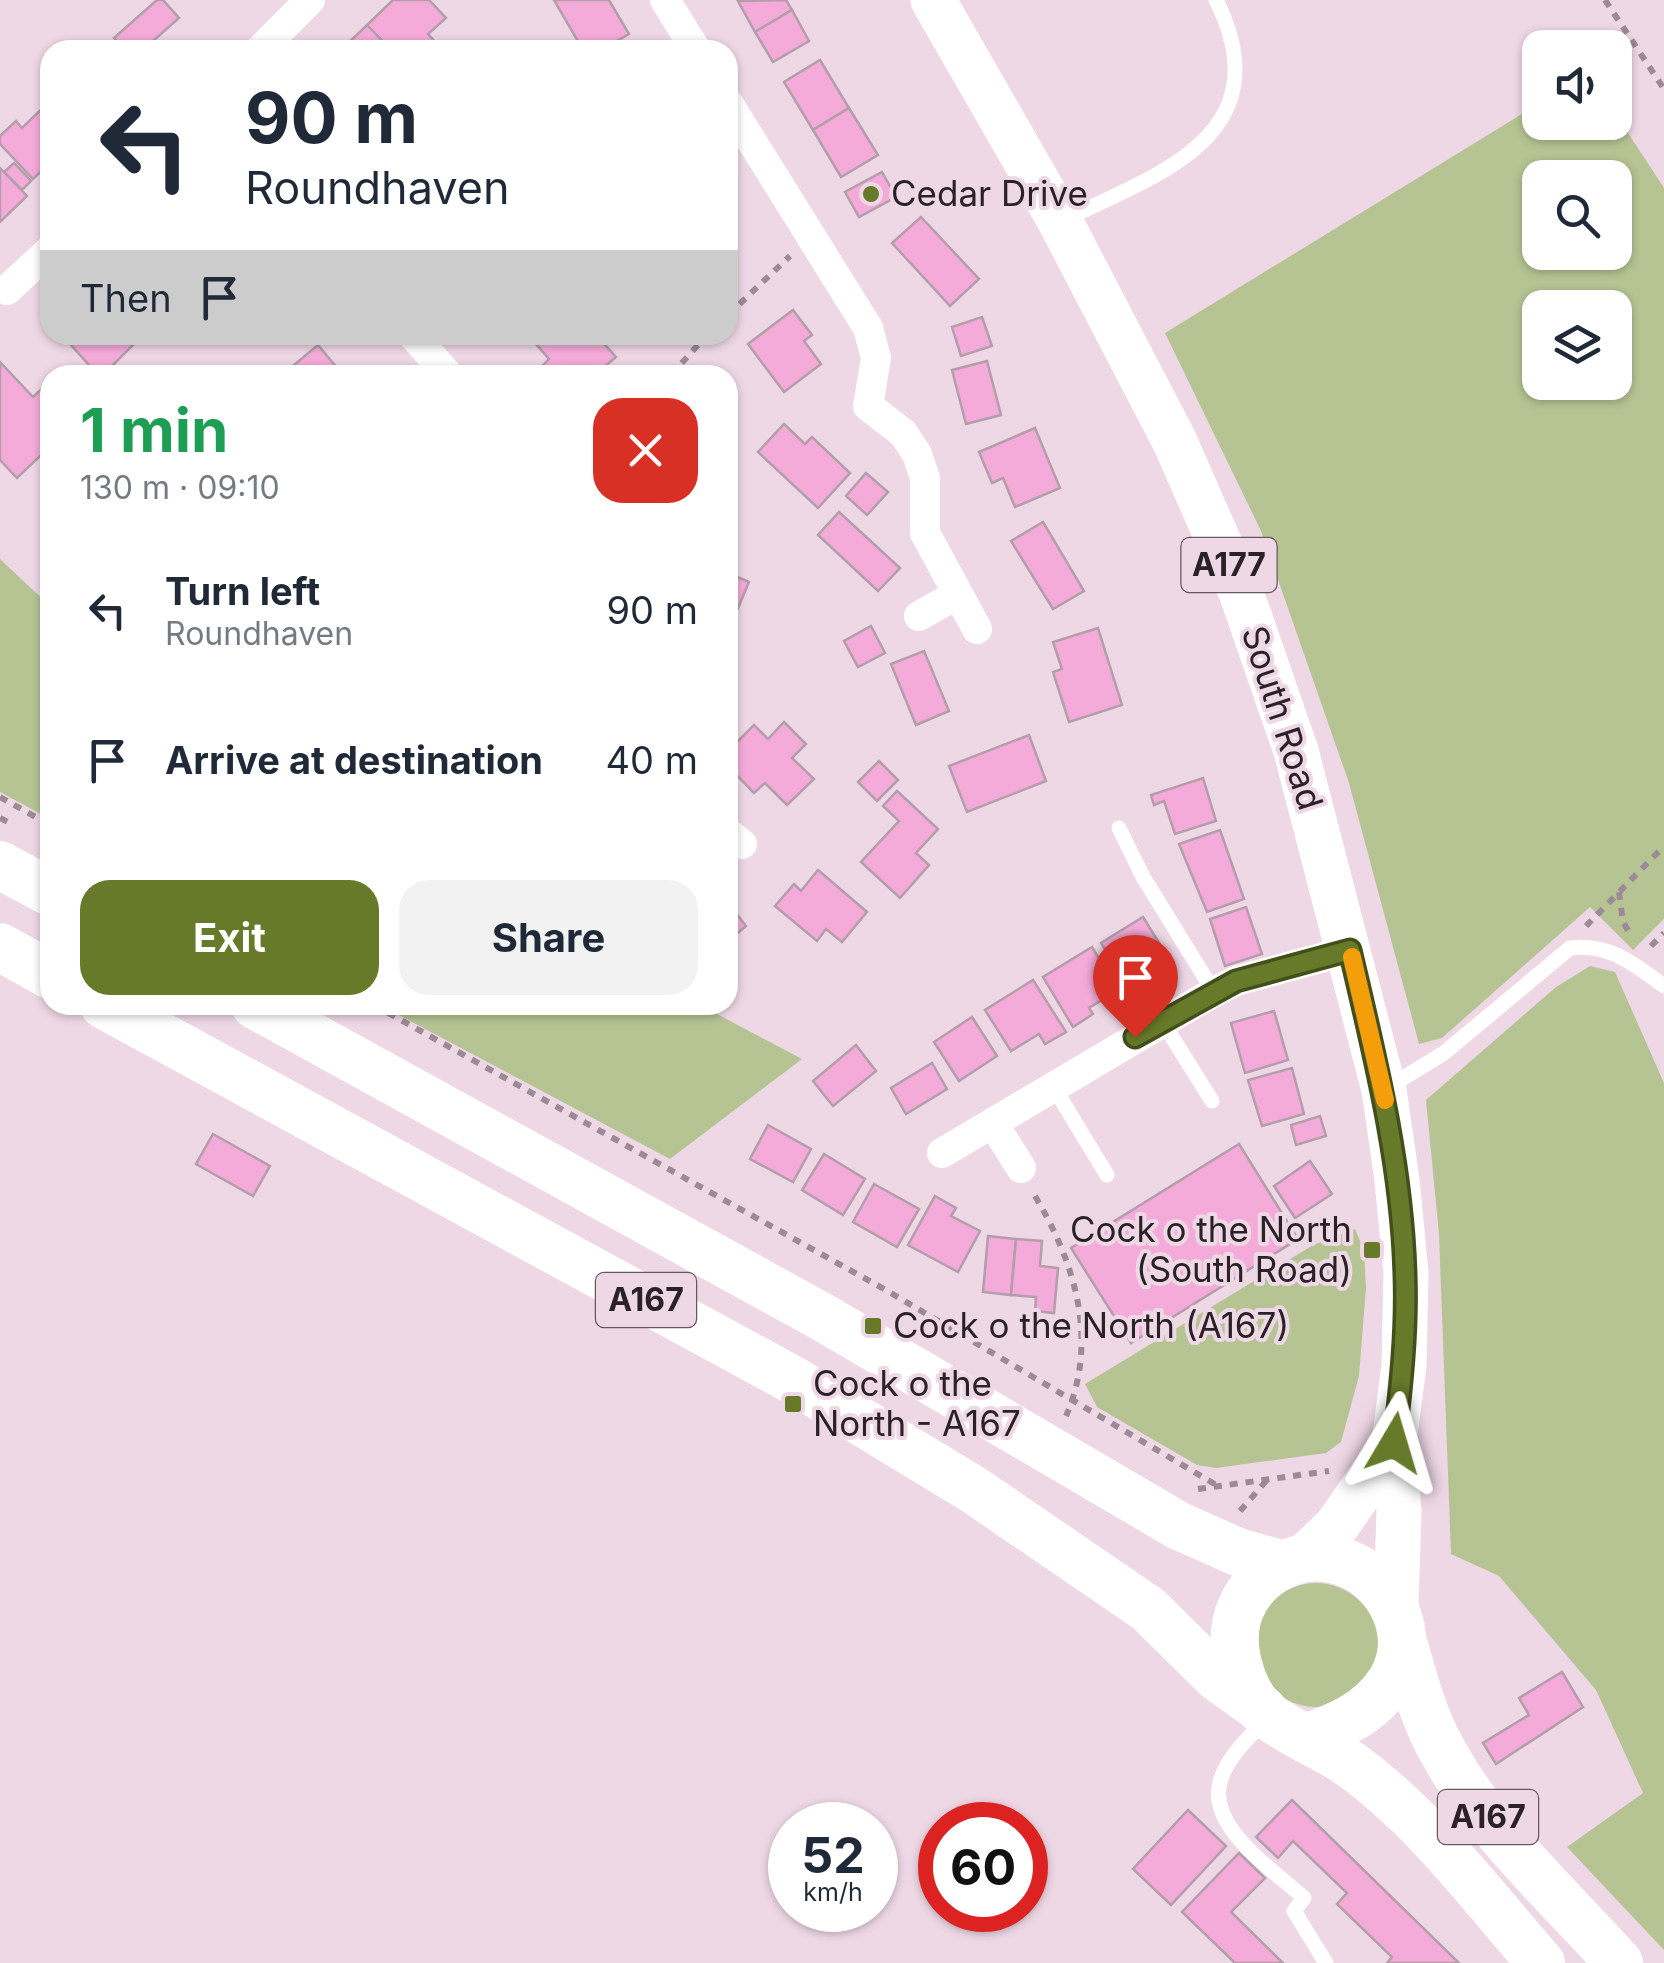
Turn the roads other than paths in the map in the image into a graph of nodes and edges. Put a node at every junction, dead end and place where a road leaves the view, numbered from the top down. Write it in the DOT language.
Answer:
graph roads {
  1 [pos="310,0"];
  2 [pos="666,0"];
  3 [pos="933,0"];
  4 [pos="1216,0"];
  5 [pos="270,40"];
  6 [pos="690,40"];
  7 [pos="738,120"];
  8 [pos="1060,221"];
  9 [pos="40,260"];
  10 [pos="8,290"];
  11 [pos="956,595"];
  12 [pos="919,616"];
  13 [pos="977,630"];
  14 [pos="1119,828"];
  15 [pos="0,865"];
  16 [pos="40,887"];
  17 [pos="0,947"];
  18 [pos="1350,950"];
  19 [pos="40,969"];
  20 [pos="1664,986"];
  21 [pos="1214,992"];
  22 [pos="122,1015"];
  23 [pos="273,1015"];
  24 [pos="1162,1021"];
  25 [pos="1053,1086"];
  26 [pos="1384,1090"];
  27 [pos="1212,1101"];
  28 [pos="992,1123"];
  29 [pos="942,1152"];
  30 [pos="1021,1168"];
  31 [pos="1107,1176"];
  32 [pos="1394,1443"];
  33 [pos="1293,1562"];
  34 [pos="1400,1624"];
  35 [pos="1278,1721"];
  36 [pos="1326,1963"];
  37 [pos="1541,1963"];
  38 [pos="1619,1963"];
  1 -- 5 [label="street"];
  2 -- 6 [label="street"];
  3 -- 8 [label="main road, South Road / A177"];
  4 -- 8 [label="lane"];
  7 -- 11 [label="street"];
  8 -- 18 [label="main road, South Road / A177"];
  9 -- 10 [label="street"];
  11 -- 12 [label="street"];
  11 -- 13 [label="street"];
  14 -- 21 [label="lane"];
  15 -- 16 [label="highway"];
  17 -- 19 [label="highway"];
  18 -- 21 [label="street"];
  18 -- 26 [label="main road, South Road / A177"];
  20 -- 26 [label="lane"];
  21 -- 24 [label="street"];
  22 -- 35 [label="highway, A167"];
  23 -- 33 [label="highway, A167"];
  24 -- 25 [label="street"];
  24 -- 27 [label="lane"];
  25 -- 28 [label="street"];
  25 -- 31 [label="lane"];
  26 -- 32 [label="main road, South Road / A177"];
  28 -- 29 [label="street"];
  28 -- 30 [label="street"];
  32 -- 33 [label="main road, South Road / A177"];
  32 -- 34 [label="main road, South Road / A177"];
  33 -- 34 [label="highway"];
  33 -- 35 [label="highway"];
  34 -- 35 [label="highway"];
  34 -- 38 [label="highway, A167"];
  35 -- 36 [label="lane"];
  35 -- 37 [label="highway, A167"];
}
